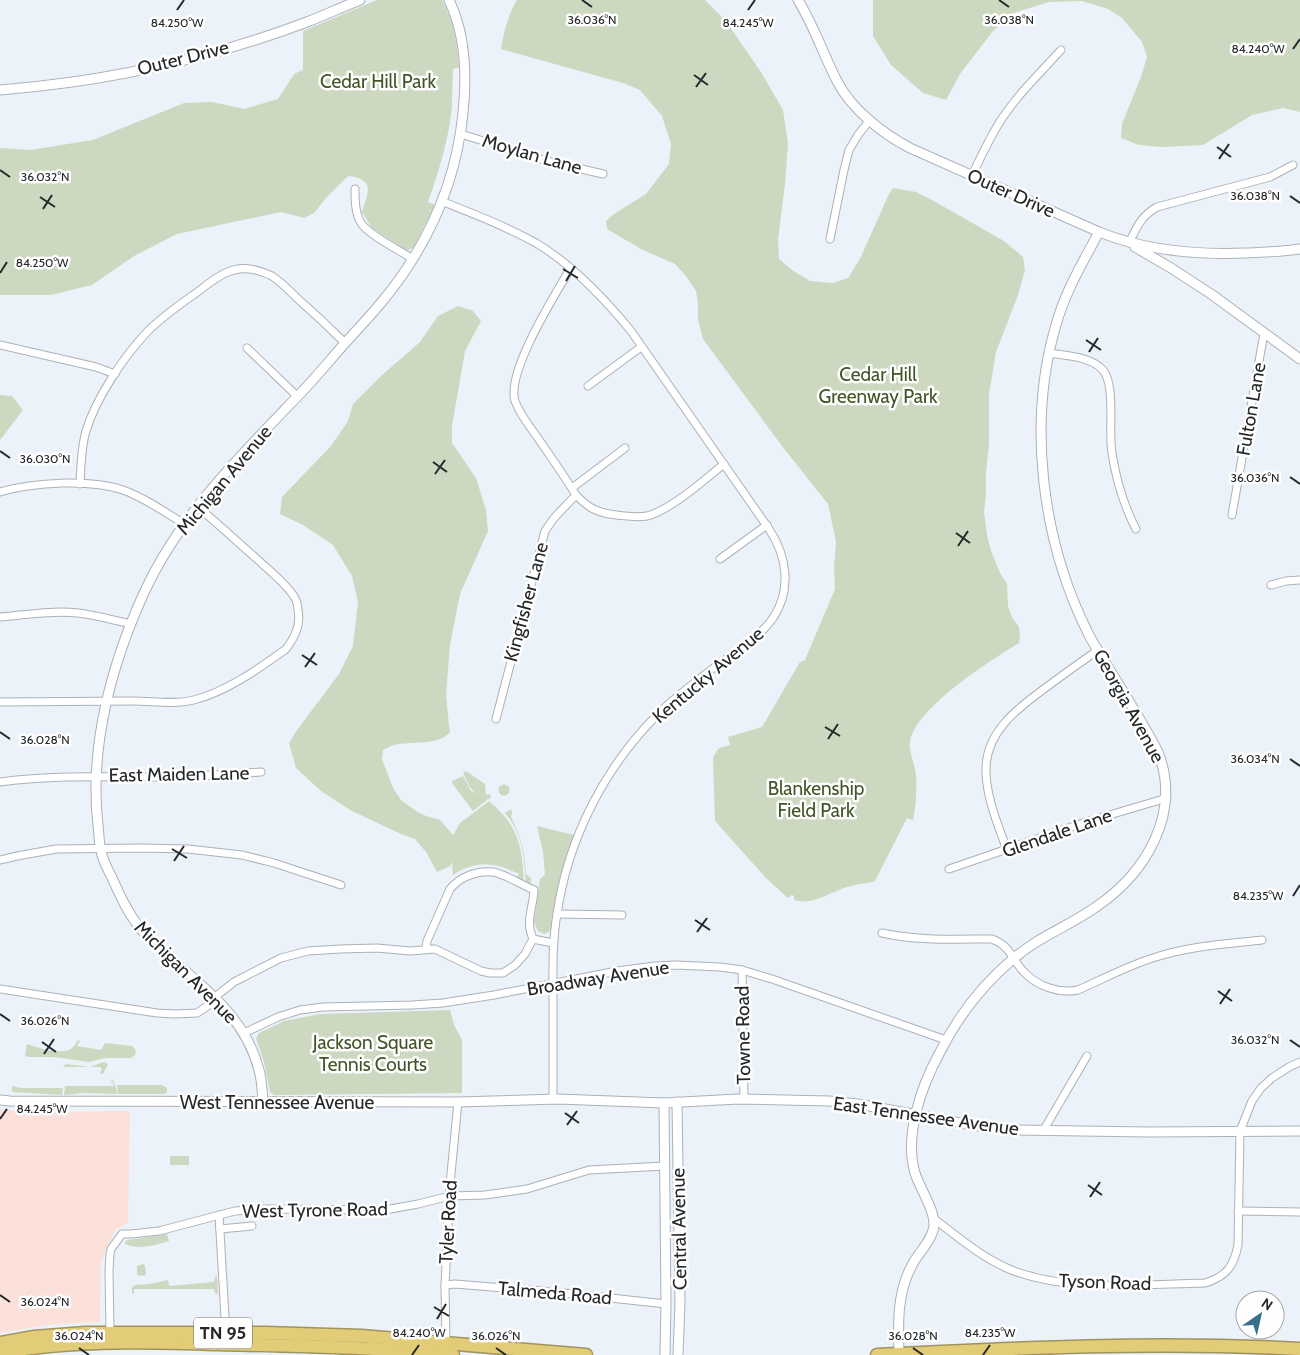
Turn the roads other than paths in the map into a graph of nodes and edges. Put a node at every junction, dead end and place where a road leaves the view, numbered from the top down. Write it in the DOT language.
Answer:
graph roads {
  1 [pos="360,0"];
  2 [pos="449,0"];
  3 [pos="798,0"];
  4 [pos="1061,50"];
  5 [pos="0,90"];
  6 [pos="869,121"];
  7 [pos="461,134"];
  8 [pos="1294,165"];
  9 [pos="603,174"];
  10 [pos="972,175"];
  11 [pos="355,189"];
  12 [pos="441,201"];
  13 [pos="1099,232"];
  14 [pos="830,239"];
  15 [pos="1129,243"];
  16 [pos="1300,249"];
  17 [pos="1174,251"];
  18 [pos="413,259"];
  19 [pos="1171,268"];
  20 [pos="570,269"];
  21 [pos="1264,333"];
  22 [pos="345,343"];
  23 [pos="0,346"];
  24 [pos="641,347"];
  25 [pos="247,348"];
  26 [pos="1049,353"];
  27 [pos="1300,359"];
  28 [pos="115,374"];
  29 [pos="588,386"];
  30 [pos="298,396"];
  31 [pos="625,448"];
  32 [pos="724,464"];
  33 [pos="80,484"];
  34 [pos="572,488"];
  35 [pos="0,492"];
  36 [pos="576,495"];
  37 [pos="198,507"];
  38 [pos="1232,516"];
  39 [pos="184,524"];
  40 [pos="767,526"];
  41 [pos="1136,529"];
  42 [pos="720,559"];
  43 [pos="1300,580"];
  44 [pos="1271,585"];
  45 [pos="0,617"];
  46 [pos="131,624"];
  47 [pos="1098,650"];
  48 [pos="0,702"];
  49 [pos="106,702"];
  50 [pos="496,719"];
  51 [pos="261,772"];
  52 [pos="97,776"];
  53 [pos="0,782"];
  54 [pos="1166,798"];
  55 [pos="100,848"];
  56 [pos="1007,850"];
  57 [pos="0,860"];
  58 [pos="949,869"];
  59 [pos="341,884"];
  60 [pos="556,914"];
  61 [pos="622,915"];
  62 [pos="882,933"];
  63 [pos="533,940"];
  64 [pos="1262,940"];
  65 [pos="554,943"];
  66 [pos="426,949"];
  67 [pos="1014,958"];
  68 [pos="742,970"];
  69 [pos="553,984"];
  70 [pos="0,989"];
  71 [pos="215,997"];
  72 [pos="244,1033"];
  73 [pos="946,1040"];
  74 [pos="1087,1056"];
  75 [pos="1300,1062"];
  76 [pos="0,1100"];
  77 [pos="553,1100"];
  78 [pos="744,1100"];
  79 [pos="263,1102"];
  80 [pos="458,1102"];
  81 [pos="677,1102"];
  82 [pos="664,1103"];
  83 [pos="916,1115"];
  84 [pos="664,1127"];
  85 [pos="677,1127"];
  86 [pos="1043,1131"];
  87 [pos="1240,1131"];
  88 [pos="1300,1131"];
  89 [pos="665,1166"];
  90 [pos="678,1166"];
  91 [pos="450,1196"];
  92 [pos="1238,1211"];
  93 [pos="1300,1212"];
  94 [pos="219,1214"];
  95 [pos="934,1218"];
  96 [pos="252,1226"];
  97 [pos="220,1228"];
  98 [pos="678,1252"];
  99 [pos="666,1253"];
  100 [pos="445,1285"];
  101 [pos="680,1303"];
  102 [pos="666,1304"];
  103 [pos="111,1337"];
  104 [pos="226,1338"];
  105 [pos="0,1342"];
  106 [pos="251,1344"];
  107 [pos="1300,1349"];
  108 [pos="1131,1350"];
  109 [pos="450,1352"];
  110 [pos="1014,1352"];
  111 [pos="0,1353"];
  112 [pos="899,1354"];
  113 [pos="586,1355"];
  114 [pos="665,1355"];
  115 [pos="678,1355"];
  116 [pos="876,1355"];
  117 [pos="1299,1355"];
  1 -- 5 [label="street, Outer Drive"];
  2 -- 7 [label="street, Michigan Avenue"];
  3 -- 6 [label="street, Outer Drive"];
  4 -- 10 [label="street"];
  6 -- 10 [label="street, Outer Drive"];
  6 -- 14 [label="street"];
  7 -- 9 [label="street, Moylan Lane"];
  7 -- 12 [label="street, Michigan Avenue"];
  8 -- 15 [label="street"];
  10 -- 13 [label="street, Outer Drive"];
  11 -- 18 [label="street"];
  12 -- 18 [label="street, Michigan Avenue"];
  12 -- 20 [label="street, Kentucky Avenue"];
  13 -- 15 [label="street, Outer Drive"];
  13 -- 26 [label="street, Georgia Avenue"];
  15 -- 17 [label="street, Outer Drive"];
  15 -- 19 [label="street"];
  16 -- 17 [label="street, Outer Drive"];
  17 -- 19 [label="street"];
  18 -- 22 [label="street, Michigan Avenue"];
  19 -- 21 [label="street"];
  20 -- 24 [label="street, Kentucky Avenue"];
  20 -- 34 [label="street"];
  21 -- 27 [label="street"];
  21 -- 38 [label="street, Fulton Lane"];
  22 -- 28 [label="street"];
  22 -- 30 [label="street, Michigan Avenue"];
  23 -- 28 [label="street"];
  24 -- 29 [label="street"];
  24 -- 32 [label="street, Kentucky Avenue"];
  25 -- 30 [label="street"];
  26 -- 41 [label="street"];
  26 -- 47 [label="street, Georgia Avenue"];
  28 -- 33 [label="street"];
  30 -- 37 [label="street, Michigan Avenue"];
  31 -- 34 [label="street"];
  32 -- 36 [label="street"];
  32 -- 40 [label="street, Kentucky Avenue"];
  33 -- 35 [label="street"];
  33 -- 39 [label="street"];
  34 -- 36 [label="street"];
  36 -- 50 [label="street, Kingfisher Lane"];
  37 -- 39 [label="street, Michigan Avenue"];
  37 -- 49 [label="street"];
  39 -- 46 [label="street, Michigan Avenue"];
  40 -- 42 [label="street"];
  40 -- 60 [label="street, Kentucky Avenue"];
  43 -- 44 [label="street"];
  45 -- 46 [label="street"];
  46 -- 49 [label="street, Michigan Avenue"];
  47 -- 54 [label="street, Georgia Avenue"];
  47 -- 56 [label="street"];
  48 -- 49 [label="street"];
  49 -- 52 [label="street, Michigan Avenue"];
  51 -- 52 [label="street, East Maiden Lane"];
  52 -- 53 [label="street, East Maiden Lane"];
  52 -- 55 [label="street, Michigan Avenue"];
  54 -- 56 [label="street, Glendale Lane"];
  54 -- 67 [label="street, Georgia Avenue"];
  55 -- 57 [label="street"];
  55 -- 59 [label="street"];
  55 -- 71 [label="street, Michigan Avenue"];
  56 -- 58 [label="street, Glendale Lane"];
  60 -- 61 [label="street"];
  60 -- 65 [label="street, Kentucky Avenue"];
  62 -- 67 [label="street"];
  63 -- 65 [label="street"];
  63 -- 66 [label="street"];
  63 -- 66 [label="street"];
  64 -- 67 [label="street"];
  65 -- 69 [label="street, Kentucky Avenue"];
  66 -- 71 [label="street"];
  67 -- 73 [label="street, Georgia Avenue"];
  68 -- 69 [label="street, Broadway Avenue"];
  68 -- 73 [label="street, Broadway Avenue"];
  68 -- 78 [label="street, Towne Road"];
  69 -- 72 [label="street, Broadway Avenue"];
  69 -- 77 [label="street, Kentucky Avenue"];
  70 -- 71 [label="street"];
  71 -- 72 [label="street, Michigan Avenue"];
  72 -- 79 [label="street, Michigan Avenue"];
  73 -- 83 [label="street, Georgia Avenue"];
  74 -- 86 [label="street"];
  75 -- 87 [label="street"];
  76 -- 79 [label="street, West Tennessee Avenue"];
  77 -- 80 [label="street, West Tennessee Avenue"];
  77 -- 82 [label="street, East Tennessee Avenue"];
  78 -- 81 [label="street, East Tennessee Avenue"];
  78 -- 83 [label="street, East Tennessee Avenue"];
  79 -- 80 [label="street, West Tennessee Avenue"];
  80 -- 91 [label="street, Tyler Road"];
  81 -- 82 [label="street, East Tennessee Avenue"];
  81 -- 85 [label="street, Central Avenue"];
  82 -- 84 [label="street, Central Avenue"];
  83 -- 86 [label="street, East Tennessee Avenue"];
  83 -- 95 [label="street, Georgia Avenue"];
  84 -- 85 [label="street"];
  84 -- 89 [label="street, Central Avenue"];
  85 -- 90 [label="street, Central Avenue"];
  86 -- 87 [label="street, East Tennessee Avenue"];
  87 -- 88 [label="street, East Tennessee Avenue"];
  87 -- 92 [label="street, Tyson Road"];
  89 -- 90 [label="street"];
  89 -- 91 [label="street, West Tyrone Road"];
  89 -- 99 [label="street, Central Avenue"];
  90 -- 98 [label="street, Central Avenue"];
  91 -- 94 [label="street, West Tyrone Road"];
  91 -- 100 [label="street, Tyler Road"];
  92 -- 93 [label="street"];
  92 -- 95 [label="street, Tyson Road"];
  94 -- 97 [label="street"];
  94 -- 103 [label="street, West Tyrone Road"];
  95 -- 112 [label="street"];
  96 -- 97 [label="street"];
  97 -- 104 [label="street"];
  98 -- 99 [label="street"];
  98 -- 101 [label="street, Central Avenue"];
  99 -- 102 [label="street, Central Avenue"];
  100 -- 102 [label="street, Talmeda Road"];
  100 -- 109 [label="street, Tyler Road"];
  101 -- 102 [label="street"];
  101 -- 115 [label="street, Central Avenue"];
  102 -- 114 [label="street, Central Avenue"];
  103 -- 104 [label="highway, TN 95"];
  103 -- 105 [label="highway, TN 95"];
  103 -- 111 [label="highway, TN 95"];
  104 -- 106 [label="highway, TN 95"];
  106 -- 109 [label="highway, TN 95"];
  107 -- 108 [label="highway"];
  107 -- 117 [label="highway"];
  108 -- 110 [label="highway"];
  109 -- 113 [label="highway, TN 95"];
  110 -- 112 [label="highway"];
  112 -- 116 [label="highway"];
}
